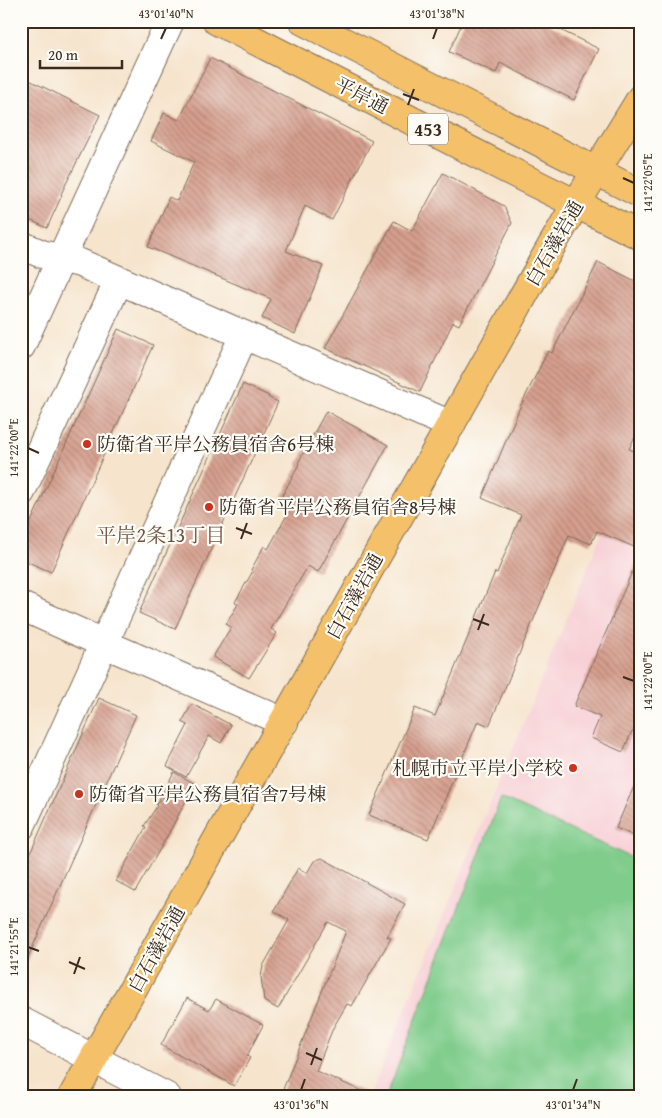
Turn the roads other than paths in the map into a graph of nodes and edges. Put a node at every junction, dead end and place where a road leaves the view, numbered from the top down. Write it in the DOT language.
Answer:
graph roads {
  1 [pos="170,21"];
  2 [pos="217,21"];
  3 [pos="303,21"];
  4 [pos="641,98"];
  5 [pos="596,171"];
  6 [pos="641,194"];
  7 [pos="576,204"];
  8 [pos="641,236"];
  9 [pos="21,245"];
  10 [pos="62,259"];
  11 [pos="119,280"];
  12 [pos="244,335"];
  13 [pos="21,346"];
  14 [pos="451,424"];
  15 [pos="21,492"];
  16 [pos="21,606"];
  17 [pos="105,644"];
  18 [pos="284,722"];
  19 [pos="21,826"];
  20 [pos="21,1021"];
  21 [pos="94,1059"];
  22 [pos="72,1097"];
  23 [pos="166,1097"];
  1 -- 10 [label="street"];
  2 -- 7 [label="main road, 平岸通 / 453"];
  3 -- 5 [label="main road, 平岸通 / 453"];
  4 -- 5 [label="main road, 白石藻岩通"];
  5 -- 6 [label="main road, 平岸通 / 453"];
  5 -- 7 [label="main road, 白石藻岩通"];
  7 -- 8 [label="main road, 平岸通 / 453"];
  7 -- 14 [label="main road, 白石藻岩通"];
  9 -- 10 [label="street"];
  10 -- 11 [label="street"];
  10 -- 13 [label="street"];
  11 -- 12 [label="street"];
  11 -- 15 [label="street"];
  12 -- 14 [label="street"];
  12 -- 17 [label="street"];
  14 -- 18 [label="main road, 白石藻岩通"];
  16 -- 17 [label="street"];
  17 -- 18 [label="street"];
  17 -- 19 [label="street"];
  18 -- 21 [label="main road, 白石藻岩通"];
  20 -- 21 [label="street"];
  21 -- 22 [label="main road, 白石藻岩通"];
  21 -- 23 [label="street"];
}
